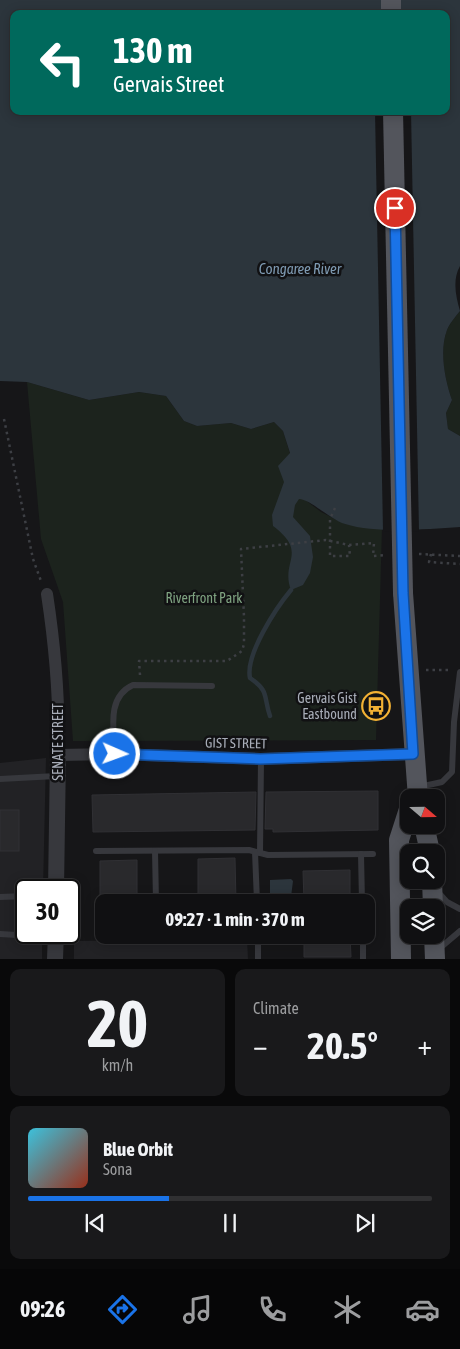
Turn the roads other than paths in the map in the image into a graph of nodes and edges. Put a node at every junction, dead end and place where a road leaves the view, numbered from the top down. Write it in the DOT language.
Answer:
graph roads {
  1 [pos="393,115"];
  2 [pos="47,594"];
  3 [pos="460,672"];
  4 [pos="212,686"];
  5 [pos="115,754"];
  6 [pos="413,754"];
  7 [pos="58,755"];
  8 [pos="260,759"];
  9 [pos="58,776"];
  10 [pos="0,778"];
  11 [pos="415,789"];
  12 [pos="426,789"];
  13 [pos="401,834"];
  14 [pos="96,851"];
  15 [pos="155,851"];
  16 [pos="258,853"];
  17 [pos="361,854"];
  18 [pos="372,854"];
  19 [pos="56,879"];
  20 [pos="437,889"];
  21 [pos="156,894"];
  22 [pos="257,894"];
  23 [pos="362,894"];
  24 [pos="15,896"];
  25 [pos="0,897"];
  26 [pos="460,909"];
  27 [pos="460,931"];
  28 [pos="0,934"];
  29 [pos="15,935"];
  30 [pos="56,944"];
  31 [pos="258,944"];
  32 [pos="363,944"];
  33 [pos="434,950"];
  34 [pos="55,959"];
  35 [pos="258,959"];
  36 [pos="363,959"];
  37 [pos="401,959"];
  1 -- 6 [label="main road, bridge"];
  2 -- 7 [label="street, SENATE STREET"];
  3 -- 12 [label="lane"];
  4 -- 5 [label="lane"];
  5 -- 7 [label="street, GIST STREET"];
  5 -- 8 [label="street, GIST STREET"];
  6 -- 8 [label="street, GIST STREET"];
  6 -- 11 [label="main road"];
  7 -- 9 [label="street, SENATE STREET"];
  8 -- 16 [label="lane"];
  9 -- 10 [label="lane"];
  9 -- 19 [label="street, SENATE STREET"];
  13 -- 37 [label="main road"];
  14 -- 15 [label="lane"];
  15 -- 16 [label="lane"];
  15 -- 21 [label="lane"];
  16 -- 17 [label="lane"];
  16 -- 22 [label="lane"];
  17 -- 18 [label="lane"];
  17 -- 23 [label="lane"];
  20 -- 26 [label="lane"];
  24 -- 25 [label="lane"];
  27 -- 33 [label="lane"];
  28 -- 29 [label="lane"];
  30 -- 34 [label="street"];
  31 -- 35 [label="lane"];
  32 -- 36 [label="lane"];
}
